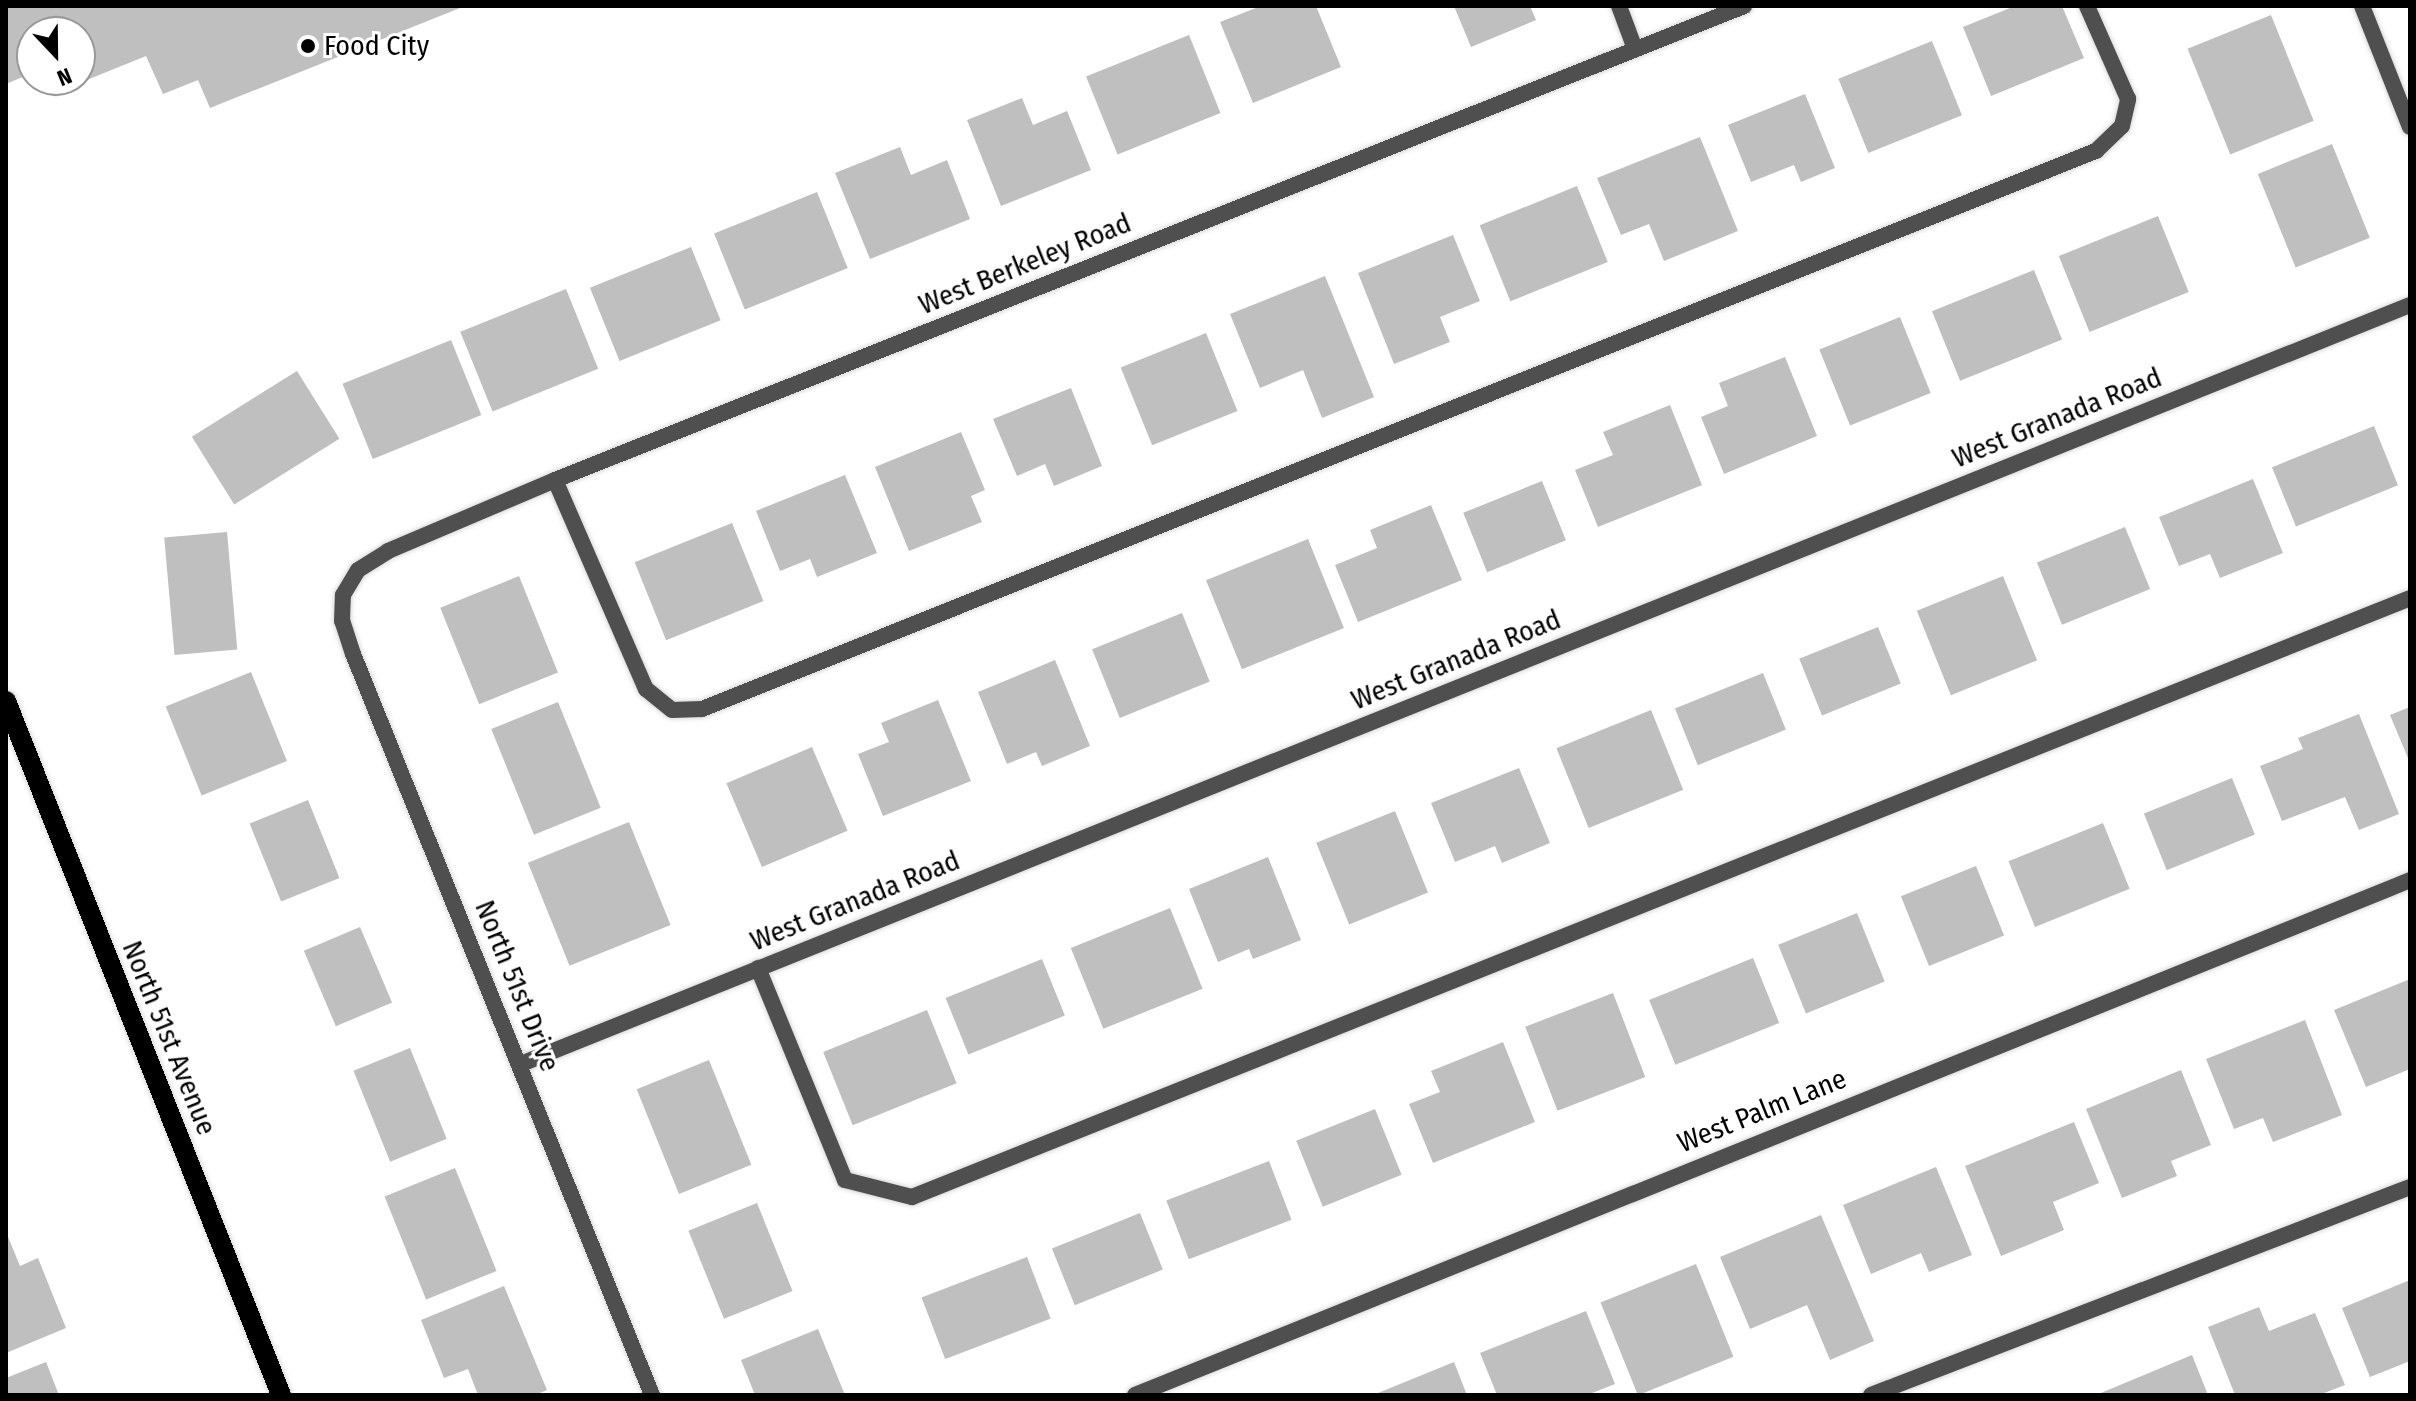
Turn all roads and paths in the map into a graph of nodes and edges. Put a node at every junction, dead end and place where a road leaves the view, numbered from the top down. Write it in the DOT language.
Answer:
graph roads {
  1 [pos="1619,6"];
  2 [pos="1744,6"];
  3 [pos="2087,6"];
  4 [pos="2362,6"];
  5 [pos="1635,49"];
  6 [pos="2410,127"];
  7 [pos="2410,305"];
  8 [pos="555,480"];
  9 [pos="343,595"];
  10 [pos="2410,598"];
  11 [pos="6,701"];
  12 [pos="2410,880"];
  13 [pos="758,968"];
  14 [pos="521,1064"];
  15 [pos="2410,1187"];
  16 [pos="281,1395"];
  17 [pos="652,1395"];
  18 [pos="1135,1395"];
  19 [pos="1871,1395"];
  1 -- 5 [label="street"];
  2 -- 5 [label="street, West Berkeley Road"];
  3 -- 8 [label="street"];
  4 -- 6 [label="street"];
  5 -- 8 [label="street, West Berkeley Road"];
  7 -- 13 [label="street, West Granada Road"];
  8 -- 9 [label="street, West Berkeley Road"];
  9 -- 14 [label="street, North 51st Drive"];
  10 -- 13 [label="street"];
  11 -- 16 [label="main road, North 51st Avenue"];
  12 -- 18 [label="street, West Palm Lane"];
  13 -- 14 [label="street, West Granada Road"];
  14 -- 17 [label="street, North 51st Drive"];
  15 -- 19 [label="street"];
}
